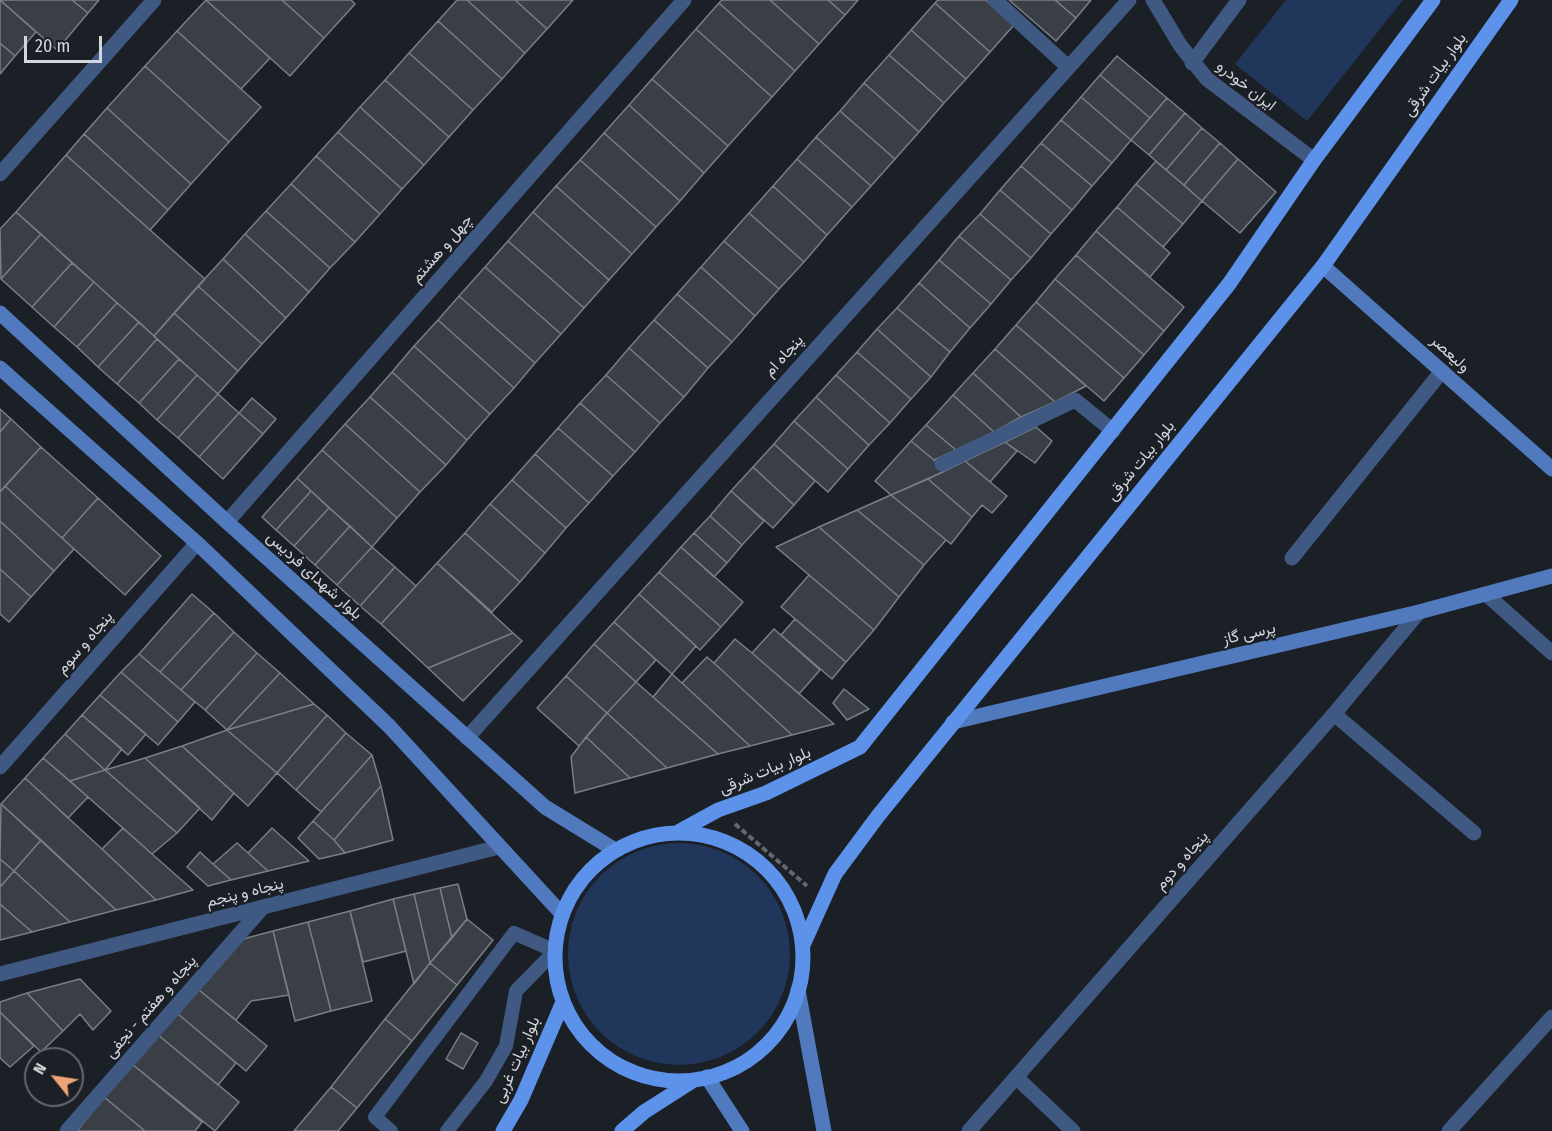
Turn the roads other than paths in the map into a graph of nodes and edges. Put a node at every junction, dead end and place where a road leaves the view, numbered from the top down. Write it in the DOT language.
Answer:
graph roads {
  1 [pos="154,0"];
  2 [pos="684,0"];
  3 [pos="995,0"];
  4 [pos="1129,0"];
  5 [pos="1152,0"];
  6 [pos="1239,0"];
  7 [pos="1433,0"];
  8 [pos="1511,0"];
  9 [pos="1192,63"];
  10 [pos="1068,66"];
  11 [pos="1314,160"];
  12 [pos="0,174"];
  13 [pos="1323,266"];
  14 [pos="0,313"];
  15 [pos="0,368"];
  16 [pos="1442,371"];
  17 [pos="1113,431"];
  18 [pos="942,464"];
  19 [pos="1552,469"];
  20 [pos="227,522"];
  21 [pos="197,543"];
  22 [pos="1292,558"];
  23 [pos="1552,576"];
  24 [pos="1486,594"];
  25 [pos="1419,612"];
  26 [pos="1552,653"];
  27 [pos="1334,714"];
  28 [pos="953,722"];
  29 [pos="467,738"];
  30 [pos="0,767"];
  31 [pos="678,832"];
  32 [pos="1474,833"];
  33 [pos="499,847"];
  34 [pos="615,850"];
  35 [pos="263,907"];
  36 [pos="562,915"];
  37 [pos="802,945"];
  38 [pos="555,951"];
  39 [pos="0,974"];
  40 [pos="798,990"];
  41 [pos="563,1002"];
  42 [pos="1552,1017"];
  43 [pos="1016,1077"];
  44 [pos="700,1079"];
  45 [pos="67,1131"];
  46 [pos="391,1131"];
  47 [pos="447,1131"];
  48 [pos="502,1131"];
  49 [pos="622,1131"];
  50 [pos="742,1131"];
  51 [pos="824,1131"];
  52 [pos="969,1131"];
  53 [pos="1072,1131"];
  54 [pos="1449,1131"];
  1 -- 12 [label="street"];
  2 -- 20 [label="street, چهل و هشتم"];
  3 -- 10 [label="street"];
  4 -- 10 [label="street, پنجاه ام"];
  5 -- 9 [label="street"];
  6 -- 9 [label="street, ایران خودرو"];
  7 -- 11 [label="main road, بلوار بیات شرقی"];
  8 -- 13 [label="main road, بلوار بیات شرقی"];
  9 -- 11 [label="street, ایران خودرو"];
  10 -- 29 [label="street, پنجاه ام"];
  11 -- 17 [label="main road, بلوار بیات شرقی"];
  13 -- 16 [label="main road, ولیعصر"];
  13 -- 28 [label="main road, بلوار بیات شرقی"];
  14 -- 20 [label="main road, بلوار شهدای فردیس"];
  15 -- 21 [label="main road"];
  16 -- 19 [label="main road, ولیعصر"];
  16 -- 22 [label="street"];
  17 -- 18 [label="street"];
  17 -- 31 [label="main road, بلوار بیات شرقی"];
  20 -- 29 [label="main road, بلوار شهدای فردیس"];
  21 -- 30 [label="street, پنجاه و سوم"];
  21 -- 33 [label="main road"];
  23 -- 24 [label="main road, پرسی گاز"];
  24 -- 25 [label="main road, پرسی گاز"];
  24 -- 26 [label="street"];
  25 -- 27 [label="street, پنجاه و دوم"];
  25 -- 28 [label="main road, پرسی گاز"];
  27 -- 32 [label="street"];
  27 -- 43 [label="street, پنجاه و دوم"];
  28 -- 37 [label="main road, بلوار بیات شرقی"];
  29 -- 34 [label="main road, بلوار شهدای فردیس"];
  31 -- 34 [label="main road"];
  31 -- 37 [label="main road"];
  33 -- 35 [label="street, پنجاه و پنجم"];
  33 -- 36 [label="main road"];
  34 -- 36 [label="main road"];
  35 -- 39 [label="street, پنجاه و پنجم"];
  35 -- 45 [label="street, پنجاه و هفتم - نجفی"];
  36 -- 38 [label="main road"];
  37 -- 40 [label="main road"];
  38 -- 41 [label="main road"];
  38 -- 46 [label="lane"];
  38 -- 47 [label="lane"];
  40 -- 44 [label="main road"];
  40 -- 51 [label="main road"];
  41 -- 44 [label="main road"];
  41 -- 48 [label="main road, بلوار بیات غربی"];
  42 -- 54 [label="street"];
  43 -- 52 [label="street, پنجاه و دوم"];
  43 -- 53 [label="street"];
  44 -- 49 [label="main road"];
  44 -- 50 [label="main road"];
}
